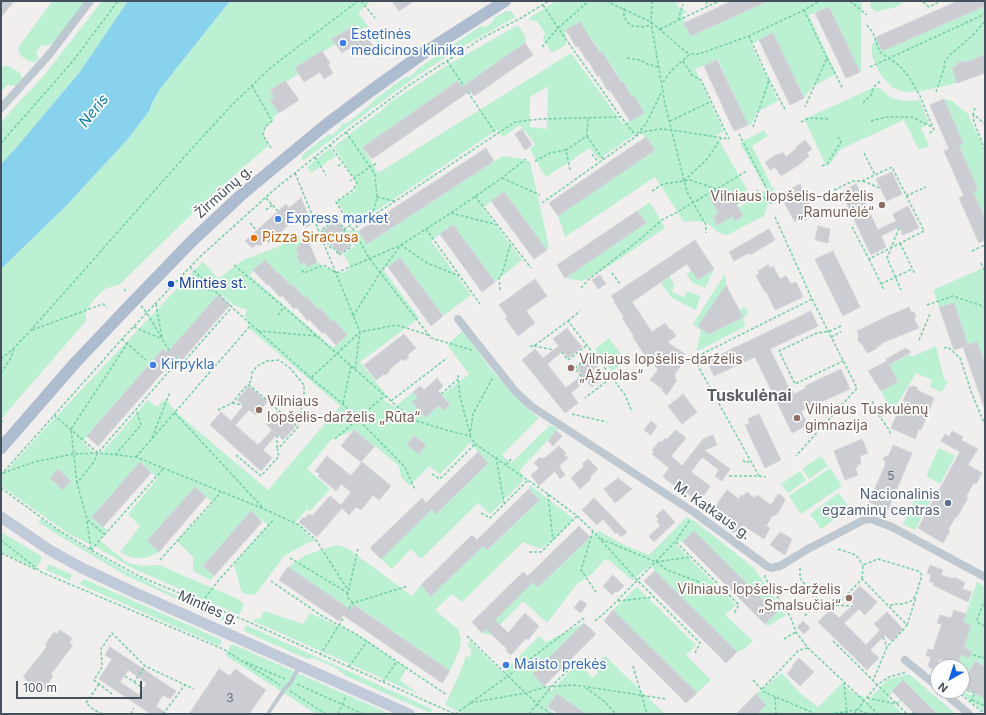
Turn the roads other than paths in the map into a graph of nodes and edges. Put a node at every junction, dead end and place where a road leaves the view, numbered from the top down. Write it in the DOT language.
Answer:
graph roads {
  1 [pos="90,1"];
  2 [pos="505,1"];
  3 [pos="1,108"];
  4 [pos="458,319"];
  5 [pos="1,448"];
  6 [pos="1,517"];
  7 [pos="985,577"];
  8 [pos="905,660"];
  9 [pos="300,665"];
  10 [pos="930,680"];
  11 [pos="951,699"];
  12 [pos="269,712"];
  13 [pos="409,714"];
  14 [pos="969,714"];
  1 -- 3 [label="street"];
  2 -- 5 [label="main road, Žirmūnų g."];
  4 -- 7 [label="street, M. Katkaus g."];
  6 -- 9 [label="main road, Minties g."];
  8 -- 10 [label="street"];
  9 -- 12 [label="lane"];
  9 -- 13 [label="main road, Minties g."];
  11 -- 14 [label="street"];
}
